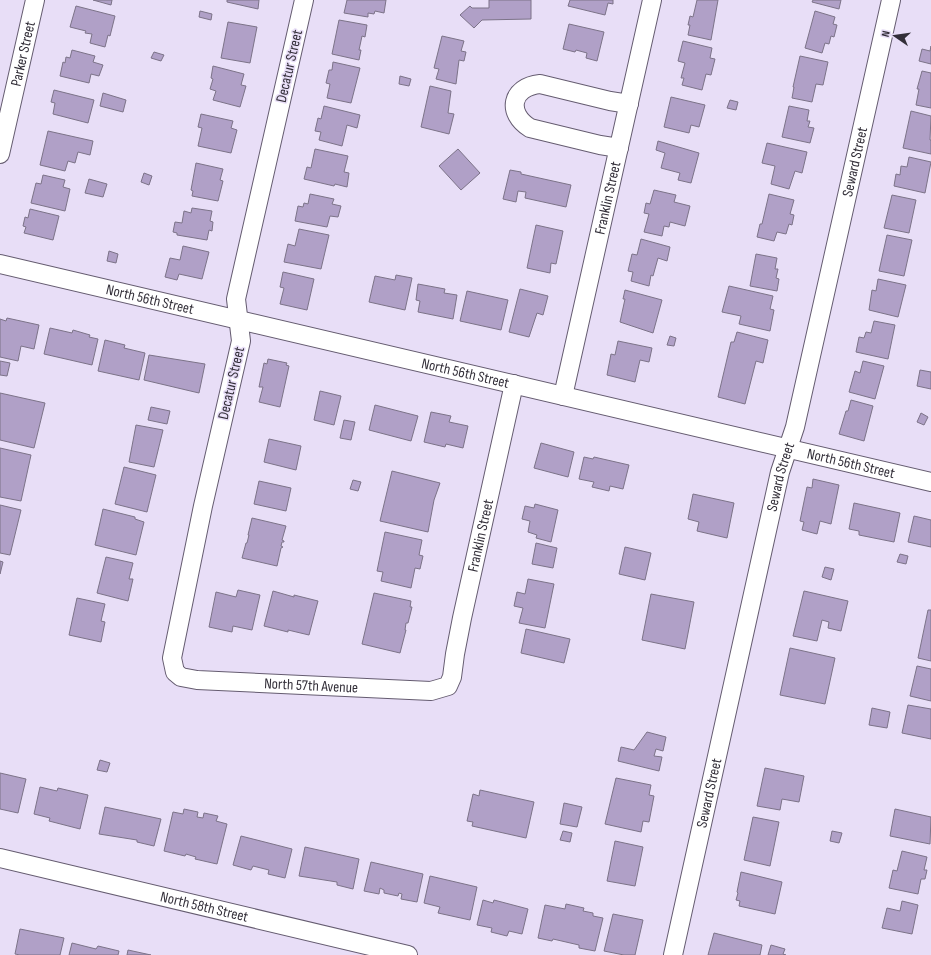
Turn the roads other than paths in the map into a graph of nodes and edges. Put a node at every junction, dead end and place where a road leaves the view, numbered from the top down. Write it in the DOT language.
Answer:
graph roads {
  1 [pos="35,0"];
  2 [pos="304,0"];
  3 [pos="652,0"];
  4 [pos="891,0"];
  5 [pos="629,104"];
  6 [pos="619,148"];
  7 [pos="0,154"];
  8 [pos="0,264"];
  9 [pos="239,320"];
  10 [pos="514,384"];
  11 [pos="563,396"];
  12 [pos="788,449"];
  13 [pos="931,482"];
  14 [pos="175,672"];
  15 [pos="448,686"];
  16 [pos="0,858"];
  17 [pos="408,955"];
  18 [pos="673,955"];
  1 -- 7 [label="street, Parker Street"];
  2 -- 9 [label="street, Decatur Street"];
  3 -- 5 [label="street, Franklin Street"];
  4 -- 12 [label="street, Seward Street"];
  5 -- 6 [label="street, Franklin Street"];
  5 -- 6 [label="street"];
  6 -- 11 [label="street, Franklin Street"];
  8 -- 9 [label="street, North 56th Street"];
  9 -- 10 [label="street, North 56th Street"];
  9 -- 14 [label="street, Decatur Street"];
  10 -- 11 [label="street, North 56th Street"];
  10 -- 15 [label="street, Franklin Street"];
  11 -- 12 [label="street, North 56th Street"];
  12 -- 13 [label="street, North 56th Street"];
  12 -- 18 [label="street, Seward Street"];
  14 -- 15 [label="street, North 57th Avenue"];
  16 -- 17 [label="street, North 58th Street"];
}
